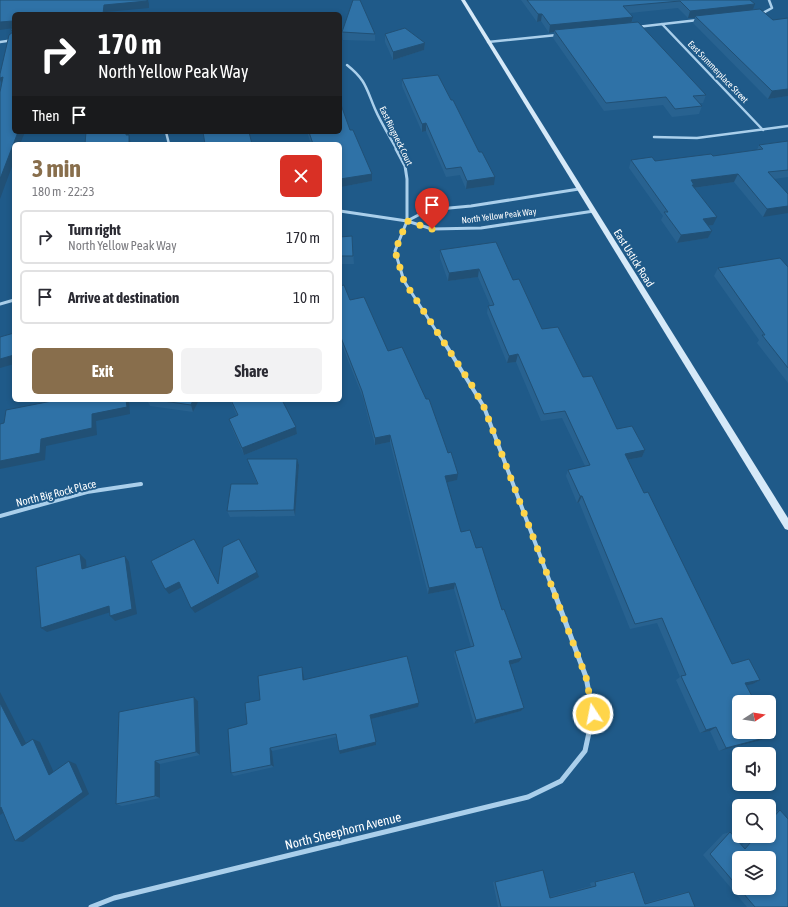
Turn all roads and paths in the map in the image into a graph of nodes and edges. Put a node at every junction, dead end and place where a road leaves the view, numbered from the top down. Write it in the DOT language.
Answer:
graph roads {
  1 [pos="462,0"];
  2 [pos="769,0"];
  3 [pos="756,14"];
  4 [pos="701,20"];
  5 [pos="662,24"];
  6 [pos="632,27"];
  7 [pos="562,34"];
  8 [pos="12,40"];
  9 [pos="0,42"];
  10 [pos="488,42"];
  11 [pos="347,65"];
  12 [pos="788,126"];
  13 [pos="763,130"];
  14 [pos="654,137"];
  15 [pos="579,189"];
  16 [pos="342,211"];
  17 [pos="594,211"];
  18 [pos="407,221"];
  19 [pos="12,301"];
  20 [pos="0,304"];
  21 [pos="141,484"];
  22 [pos="0,516"];
  23 [pos="788,526"];
  24 [pos="91,907"];
  1 -- 10 [label="main road, East Ustick Road"];
  2 -- 3 [label="street"];
  4 -- 5 [label="street"];
  5 -- 6 [label="street"];
  5 -- 13 [label="street, East Summerplace Street"];
  7 -- 10 [label="street"];
  8 -- 9 [label="street"];
  10 -- 15 [label="main road, East Ustick Road"];
  11 -- 18 [label="street, East Ringneck Court"];
  12 -- 13 [label="street"];
  13 -- 14 [label="street"];
  15 -- 17 [label="main road, East Ustick Road"];
  15 -- 18 [label="street, North Yellow Peak Way"];
  16 -- 18 [label="street, North Yellow Peak Way"];
  17 -- 18 [label="street, North Yellow Peak Way"];
  17 -- 23 [label="main road, East Ustick Road"];
  18 -- 24 [label="street, North Sheephorn Avenue"];
  19 -- 20 [label="street"];
  21 -- 22 [label="street, North Big Rock Place"];
}
